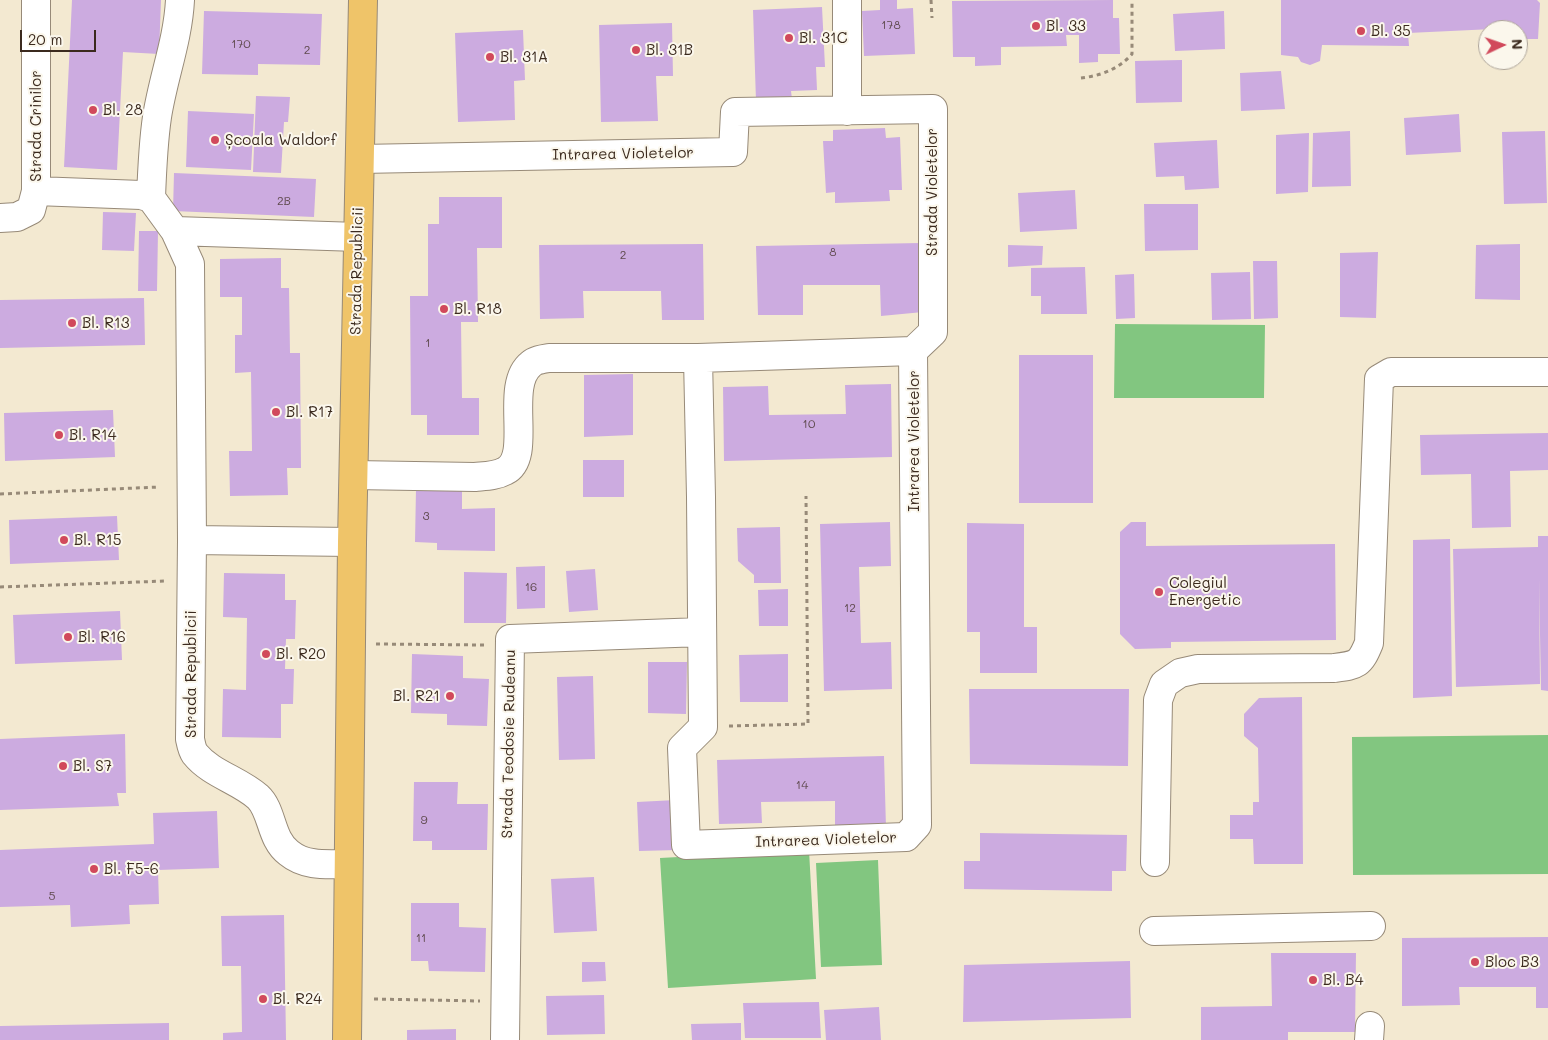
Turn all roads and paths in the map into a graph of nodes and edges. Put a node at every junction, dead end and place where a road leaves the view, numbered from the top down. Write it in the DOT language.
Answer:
graph roads {
  1 [pos="36,0"];
  2 [pos="180,0"];
  3 [pos="364,0"];
  4 [pos="846,0"];
  5 [pos="932,0"];
  6 [pos="1132,0"];
  7 [pos="932,18"];
  8 [pos="1081,78"];
  9 [pos="847,111"];
  10 [pos="360,159"];
  11 [pos="36,191"];
  12 [pos="151,198"];
  13 [pos="0,218"];
  14 [pos="175,231"];
  15 [pos="358,238"];
  16 [pos="913,351"];
  17 [pos="698,358"];
  18 [pos="1548,372"];
  19 [pos="354,475"];
  20 [pos="159,487"];
  21 [pos="0,494"];
  22 [pos="806,496"];
  23 [pos="192,540"];
  24 [pos="352,542"];
  25 [pos="191,580"];
  26 [pos="0,587"];
  27 [pos="702,632"];
  28 [pos="510,639"];
  29 [pos="351,644"];
  30 [pos="703,727"];
  31 [pos="1155,862"];
  32 [pos="348,864"];
  33 [pos="1371,926"];
  34 [pos="1154,931"];
  35 [pos="349,999"];
  36 [pos="506,1001"];
  37 [pos="347,1040"];
  38 [pos="506,1040"];
  1 -- 11 [label="street, Strada Crinilor"];
  2 -- 12 [label="street"];
  3 -- 10 [label="main road, Strada Republicii"];
  4 -- 9 [label="street"];
  5 -- 7 [label="path"];
  6 -- 8 [label="path"];
  9 -- 10 [label="street, Intrarea Violetelor"];
  9 -- 16 [label="street, Strada Violetelor"];
  10 -- 15 [label="main road, Strada Republicii"];
  11 -- 12 [label="street, Strada Crinilor"];
  11 -- 13 [label="street, Strada Crinilor"];
  12 -- 14 [label="street"];
  14 -- 15 [label="street"];
  14 -- 23 [label="street, Strada Republicii"];
  15 -- 19 [label="main road, Strada Republicii"];
  16 -- 17 [label="street, Intrarea Violetelor"];
  16 -- 30 [label="street, Intrarea Violetelor"];
  17 -- 19 [label="street, Intrarea Violetelor"];
  17 -- 27 [label="street"];
  18 -- 31 [label="street"];
  19 -- 24 [label="main road, Strada Republicii"];
  20 -- 21 [label="path"];
  22 -- 30 [label="path"];
  23 -- 24 [label="street"];
  23 -- 25 [label="street, Strada Republicii"];
  24 -- 29 [label="main road, Strada Republicii"];
  25 -- 26 [label="path"];
  25 -- 32 [label="street, Strada Republicii"];
  27 -- 28 [label="street, Strada Teodosie Rudeanu"];
  27 -- 30 [label="street"];
  28 -- 29 [label="path"];
  28 -- 36 [label="street, Strada Teodosie Rudeanu"];
  29 -- 32 [label="main road, Strada Republicii"];
  32 -- 35 [label="main road, Strada Republicii"];
  33 -- 34 [label="street"];
  35 -- 36 [label="path"];
  35 -- 37 [label="main road, Strada Republicii"];
  36 -- 38 [label="street, Strada Teodosie Rudeanu"];
}
